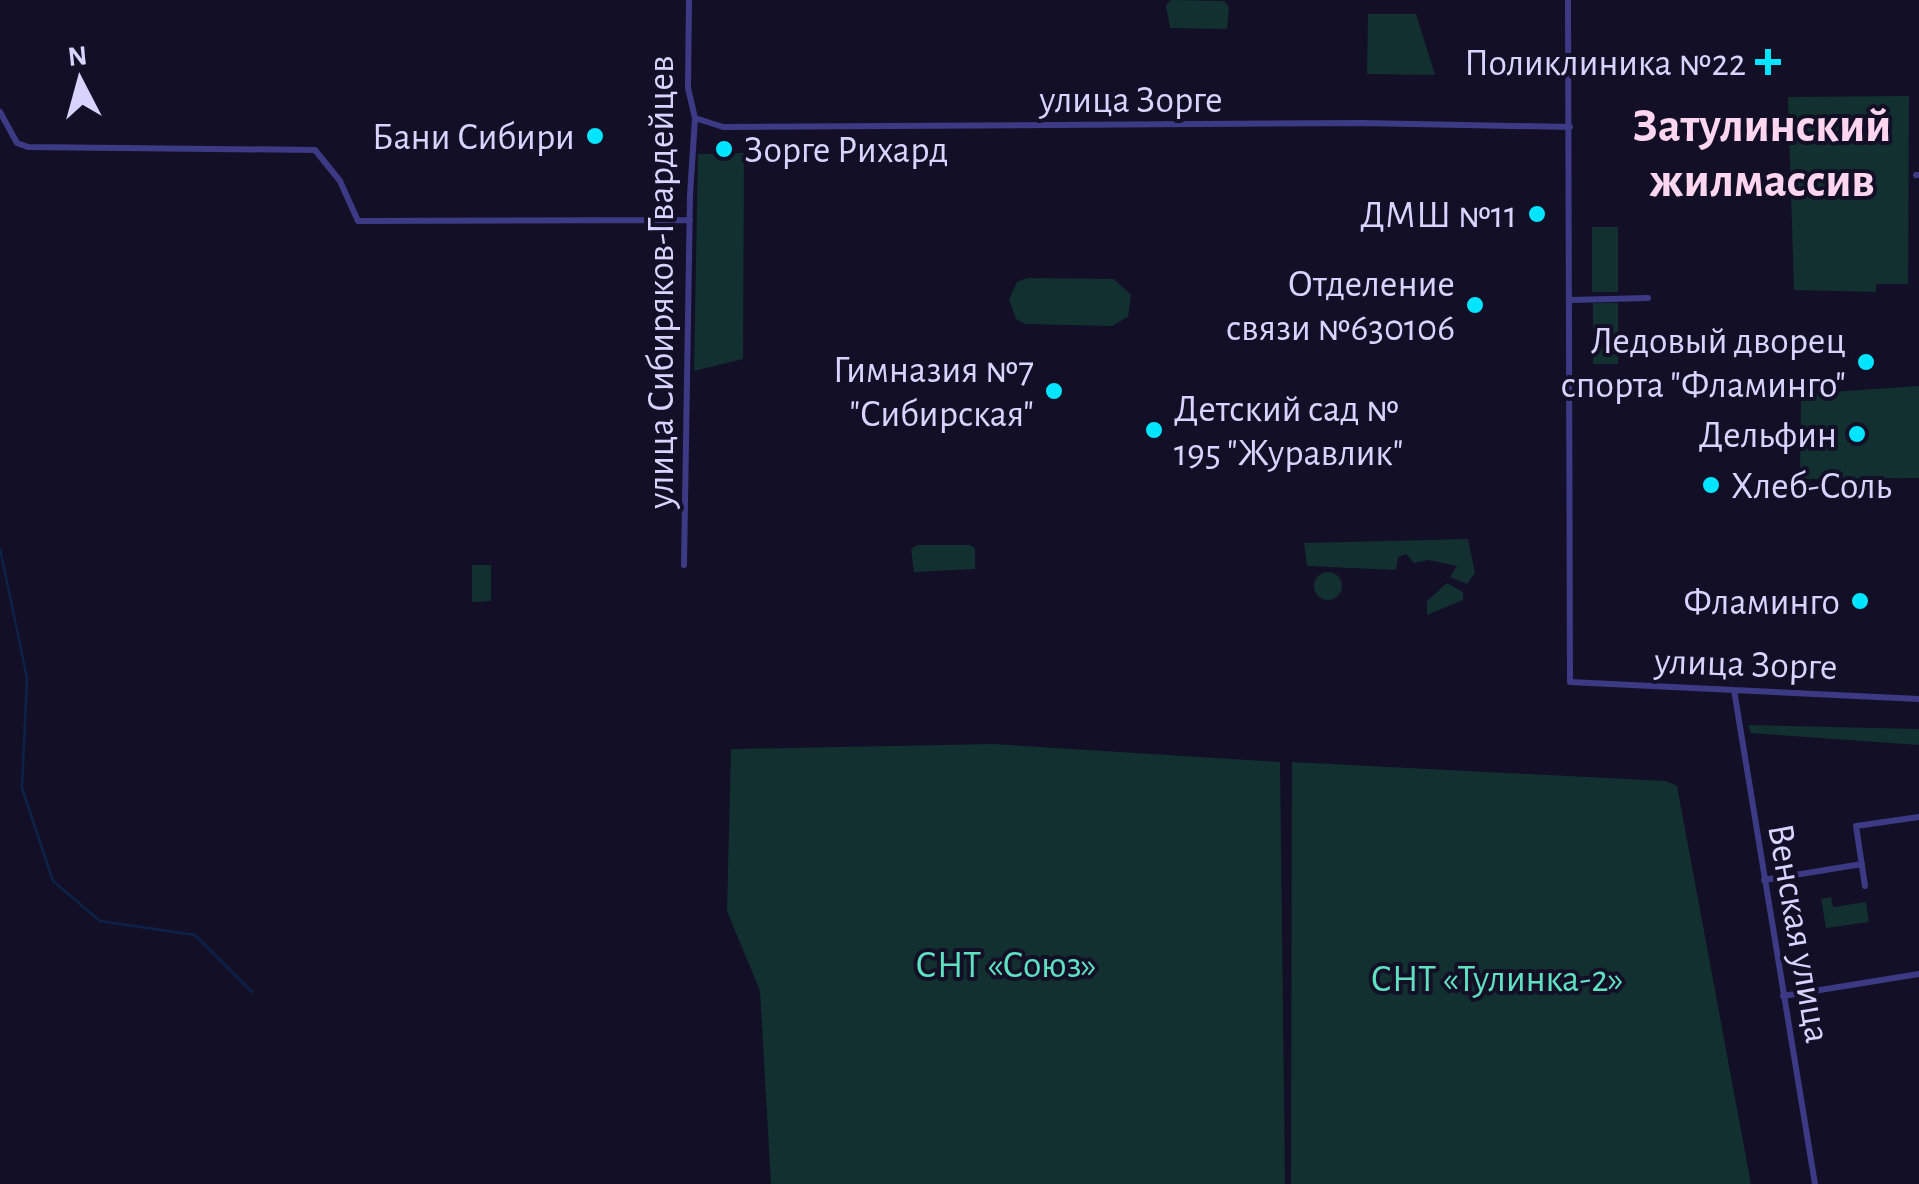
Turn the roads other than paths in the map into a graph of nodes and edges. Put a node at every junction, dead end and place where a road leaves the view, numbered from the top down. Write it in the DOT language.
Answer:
graph roads {
  1 [pos="689,0"];
  2 [pos="1568,0"];
  3 [pos="0,112"];
  4 [pos="696,118"];
  5 [pos="1570,127"];
  6 [pos="690,220"];
  7 [pos="1648,298"];
  8 [pos="1572,300"];
  9 [pos="684,564"];
  10 [pos="1734,690"];
  11 [pos="1919,698"];
  12 [pos="1919,817"];
  13 [pos="1862,864"];
  14 [pos="1764,880"];
  15 [pos="1865,886"];
  16 [pos="1919,974"];
  17 [pos="1783,996"];
  18 [pos="1815,1184"];
  1 -- 4 [label="street, улица Сибиряков-Гвардейцев"];
  2 -- 5 [label="street"];
  3 -- 6 [label="street"];
  4 -- 5 [label="street, улица Зорге"];
  4 -- 6 [label="street, улица Сибиряков-Гвардейцев"];
  5 -- 8 [label="street"];
  6 -- 9 [label="street, улица Сибиряков-Гвардейцев"];
  7 -- 8 [label="street"];
  8 -- 10 [label="street, улица Зорге"];
  10 -- 11 [label="street, улица Зорге"];
  10 -- 14 [label="street, Венская улица"];
  12 -- 13 [label="street"];
  13 -- 14 [label="street"];
  13 -- 15 [label="street"];
  14 -- 17 [label="street, Венская улица"];
  16 -- 17 [label="street"];
  17 -- 18 [label="street, Венская улица"];
}
